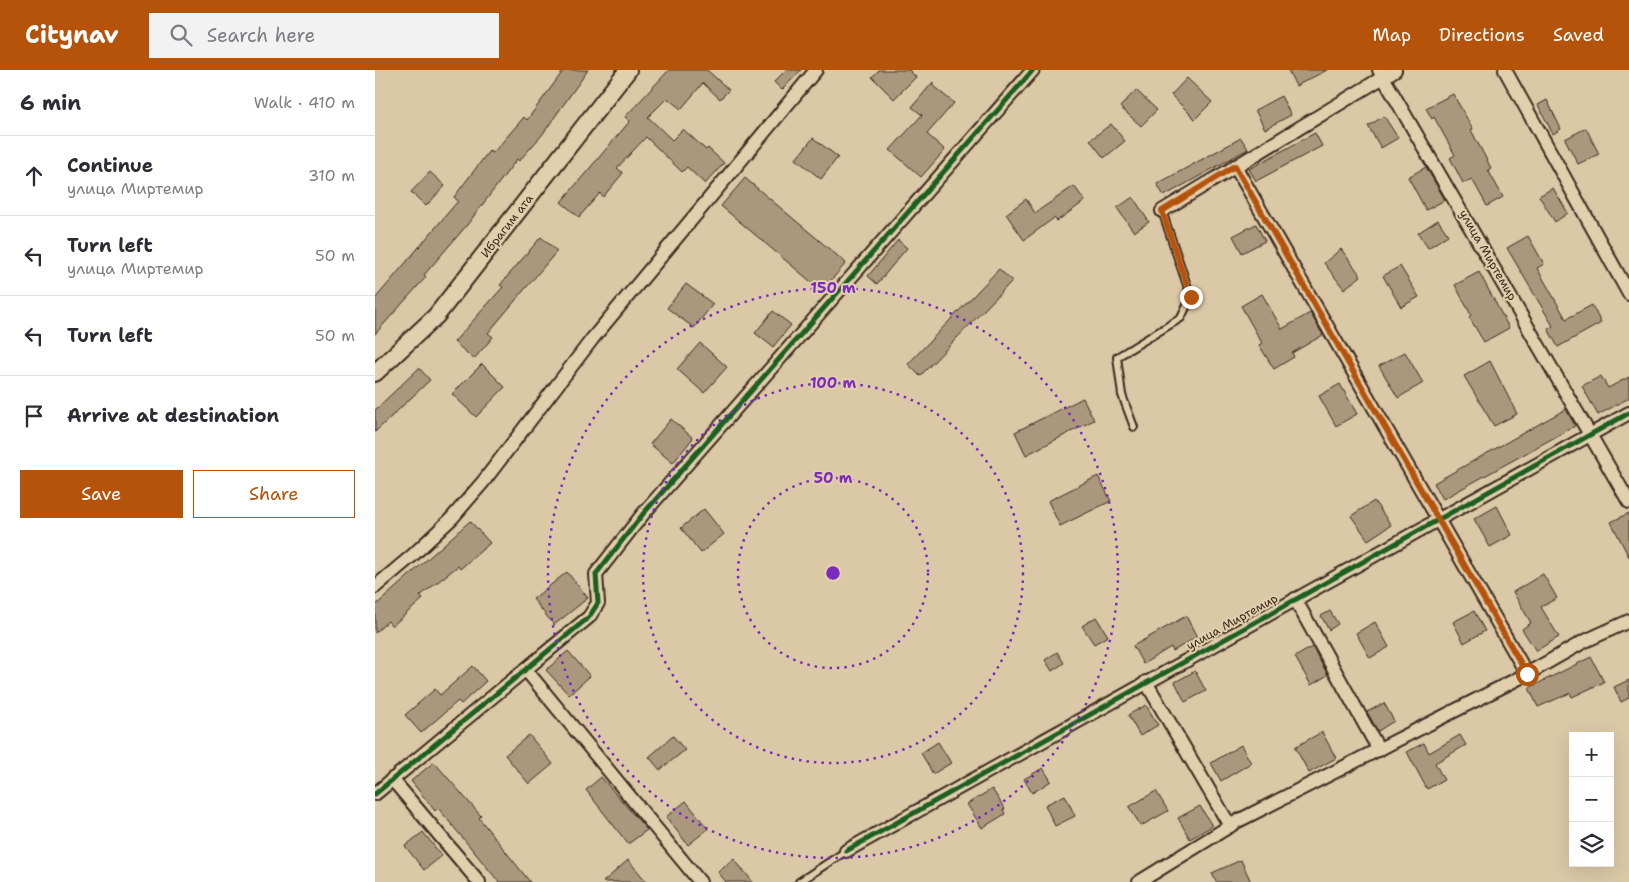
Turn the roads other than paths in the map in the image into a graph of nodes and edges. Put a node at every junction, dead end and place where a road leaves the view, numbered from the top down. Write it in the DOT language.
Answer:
graph roads {
  1 [pos="629,70"];
  2 [pos="816,70"];
  3 [pos="1033,70"];
  4 [pos="1505,70"];
  5 [pos="1386,72"];
  6 [pos="1235,166"];
  7 [pos="1162,211"];
  8 [pos="1629,294"];
  9 [pos="375,373"];
  10 [pos="1629,413"];
  11 [pos="1134,427"];
  12 [pos="1592,435"];
  13 [pos="1629,502"];
  14 [pos="1437,519"];
  15 [pos="375,587"];
  16 [pos="1295,598"];
  17 [pos="1629,620"];
  18 [pos="526,670"];
  19 [pos="1527,674"];
  20 [pos="1146,682"];
  21 [pos="1379,750"];
  22 [pos="392,779"];
  23 [pos="375,794"];
  24 [pos="1231,826"];
  25 [pos="846,852"];
  26 [pos="479,882"];
  27 [pos="701,882"];
  28 [pos="799,882"];
  29 [pos="1139,882"];
  1 -- 9 [label="street, Ибрагим ата"];
  2 -- 15 [label="street"];
  3 -- 18 [label="street"];
  4 -- 8 [label="street"];
  5 -- 6 [label="street, улица Миртемир"];
  5 -- 12 [label="street, улица Миртемир"];
  6 -- 7 [label="street, улица Миртемир"];
  6 -- 14 [label="street"];
  7 -- 11 [label="lane"];
  10 -- 12 [label="street, улица Миртемир"];
  12 -- 13 [label="street, улица Миртемир"];
  12 -- 14 [label="street, улица Миртемир"];
  14 -- 16 [label="street, улица Миртемир"];
  14 -- 19 [label="street"];
  16 -- 20 [label="street, улица Миртемир"];
  16 -- 21 [label="street"];
  17 -- 19 [label="street"];
  18 -- 22 [label="street"];
  18 -- 27 [label="street"];
  19 -- 21 [label="street"];
  20 -- 24 [label="street"];
  20 -- 25 [label="street, улица Миртемир"];
  21 -- 24 [label="street"];
  22 -- 23 [label="street"];
  22 -- 26 [label="street"];
  24 -- 29 [label="street"];
  25 -- 28 [label="lane"];
}
